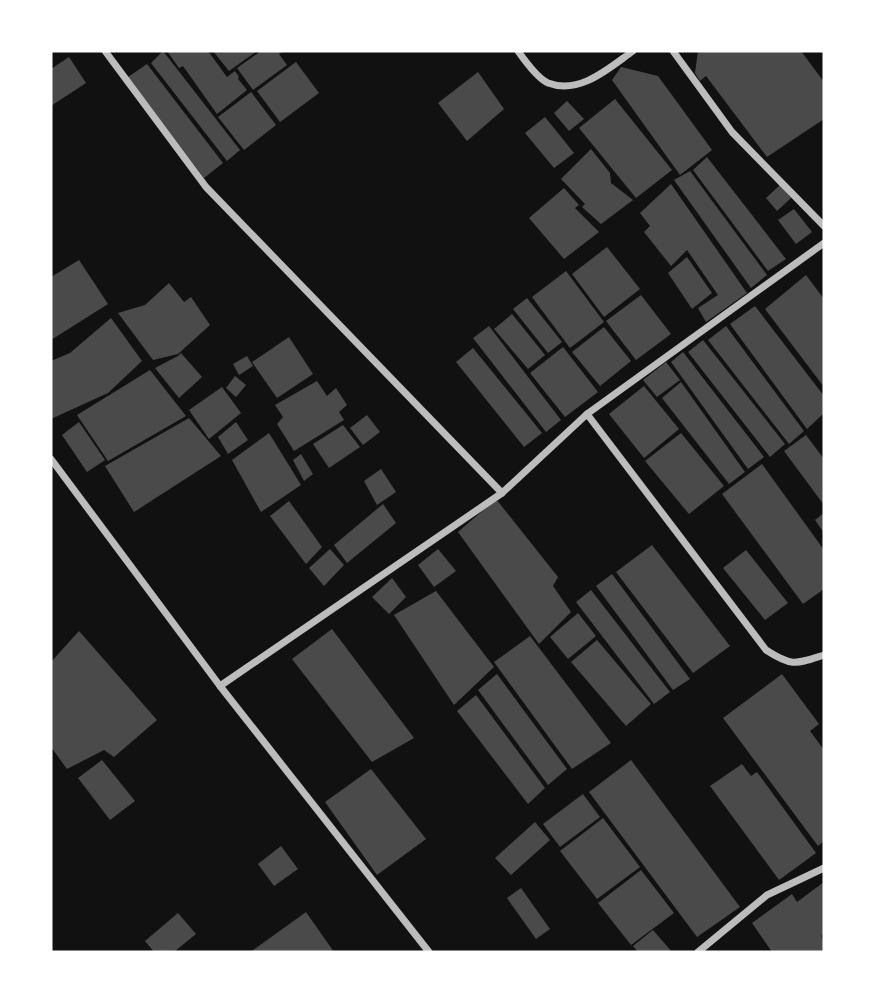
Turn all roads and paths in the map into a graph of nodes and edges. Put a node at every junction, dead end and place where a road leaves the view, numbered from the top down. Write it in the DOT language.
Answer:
graph roads {
  1 [pos="105,51"];
  2 [pos="518,51"];
  3 [pos="633,51"];
  4 [pos="673,51"];
  5 [pos="824,226"];
  6 [pos="824,243"];
  7 [pos="587,414"];
  8 [pos="51,459"];
  9 [pos="502,493"];
  10 [pos="824,655"];
  11 [pos="220,687"];
  12 [pos="824,868"];
  13 [pos="429,952"];
  14 [pos="698,952"];
  1 -- 9 [label="street"];
  2 -- 3 [label="street"];
  4 -- 5 [label="street"];
  6 -- 7 [label="street"];
  7 -- 9 [label="street"];
  7 -- 10 [label="street"];
  8 -- 11 [label="street"];
  9 -- 11 [label="street"];
  11 -- 13 [label="street"];
  12 -- 14 [label="street"];
}
